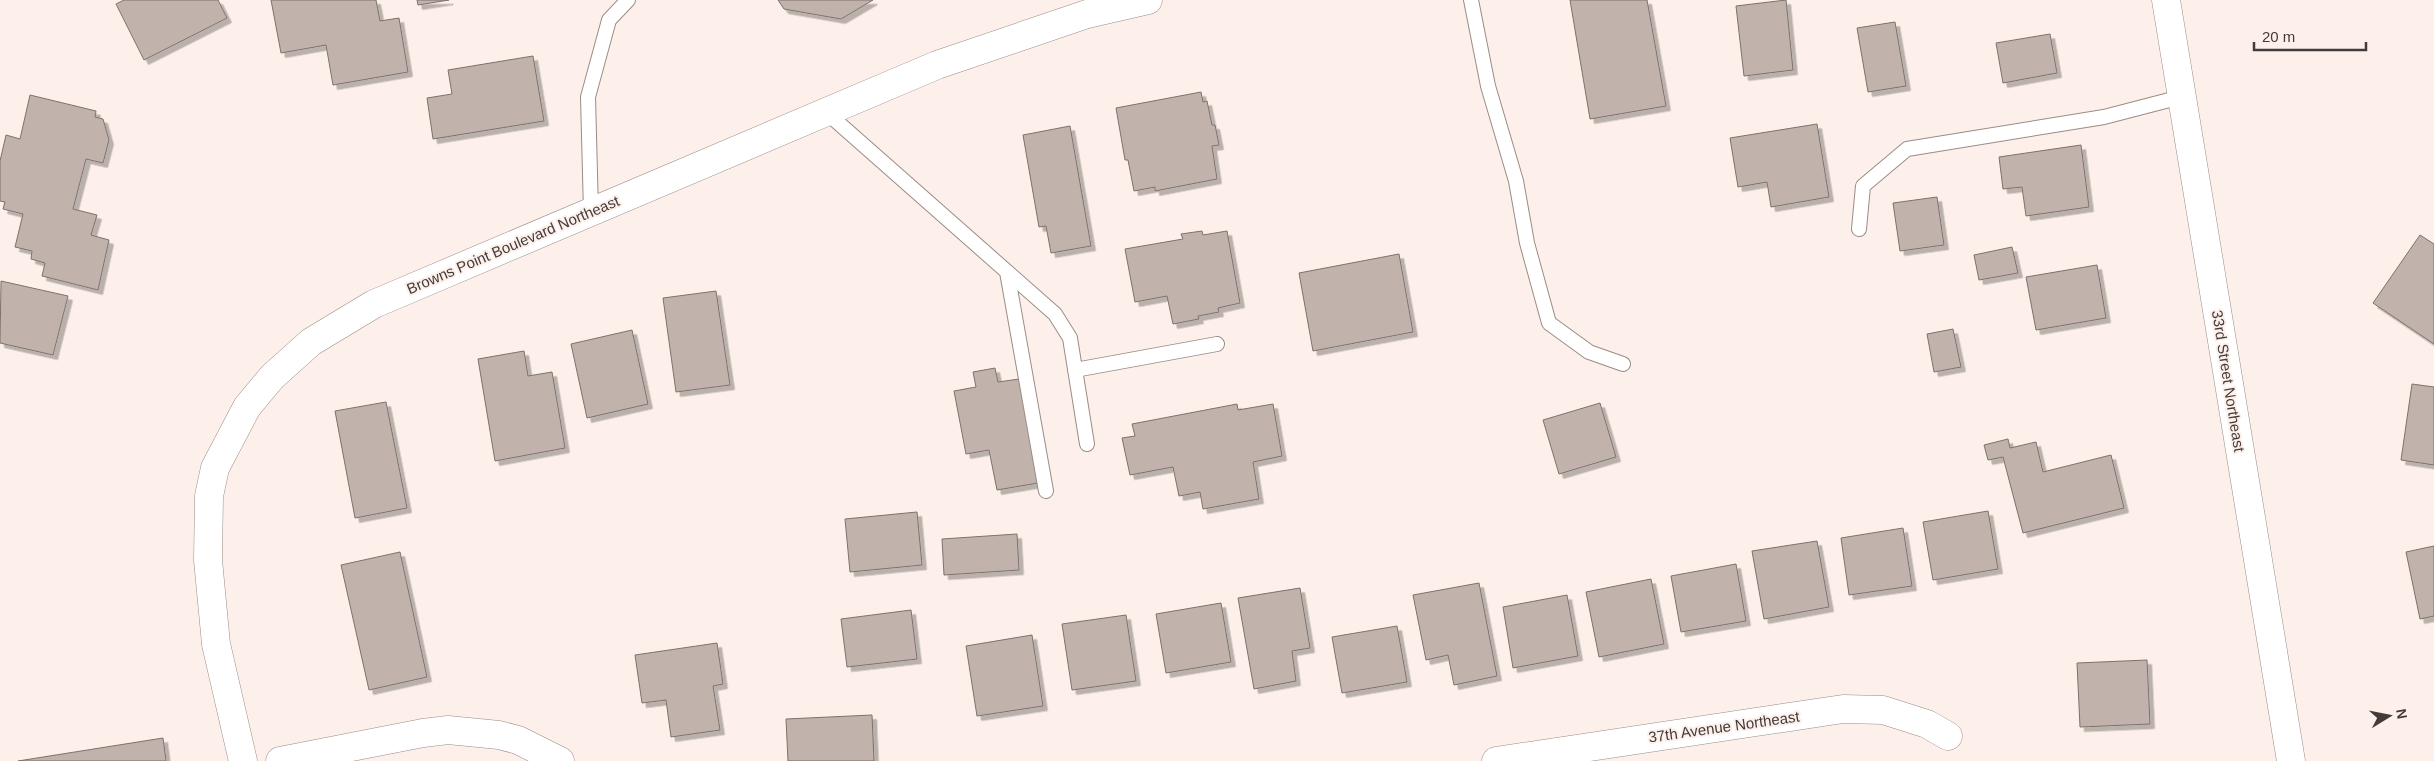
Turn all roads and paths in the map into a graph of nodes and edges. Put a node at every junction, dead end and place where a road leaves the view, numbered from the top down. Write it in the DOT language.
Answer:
graph roads {
  1 [pos="628,0"];
  2 [pos="1148,0"];
  3 [pos="1471,0"];
  4 [pos="2166,0"];
  5 [pos="1085,7"];
  6 [pos="2181,97"];
  7 [pos="826,112"];
  8 [pos="591,212"];
  9 [pos="1859,229"];
  10 [pos="1007,272"];
  11 [pos="1216,344"];
  12 [pos="1623,364"];
  13 [pos="1075,370"];
  14 [pos="1087,444"];
  15 [pos="1046,491"];
  16 [pos="1948,736"];
  17 [pos="243,761"];
  18 [pos="280,761"];
  19 [pos="560,761"];
  20 [pos="1496,761"];
  21 [pos="2291,761"];
  1 -- 8 [label="lane"];
  2 -- 5 [label="street, Browns Point Boulevard Northeast"];
  3 -- 12 [label="lane"];
  4 -- 6 [label="street, 33rd Street Northeast"];
  5 -- 7 [label="street, Browns Point Boulevard Northeast"];
  6 -- 9 [label="lane"];
  6 -- 21 [label="street, 33rd Street Northeast"];
  7 -- 8 [label="street, Browns Point Boulevard Northeast"];
  7 -- 10 [label="lane"];
  8 -- 17 [label="street, Browns Point Boulevard Northeast"];
  10 -- 13 [label="lane"];
  10 -- 15 [label="lane"];
  11 -- 13 [label="lane"];
  13 -- 14 [label="lane"];
  16 -- 20 [label="street, 37th Avenue Northeast"];
  18 -- 19 [label="street"];
}
